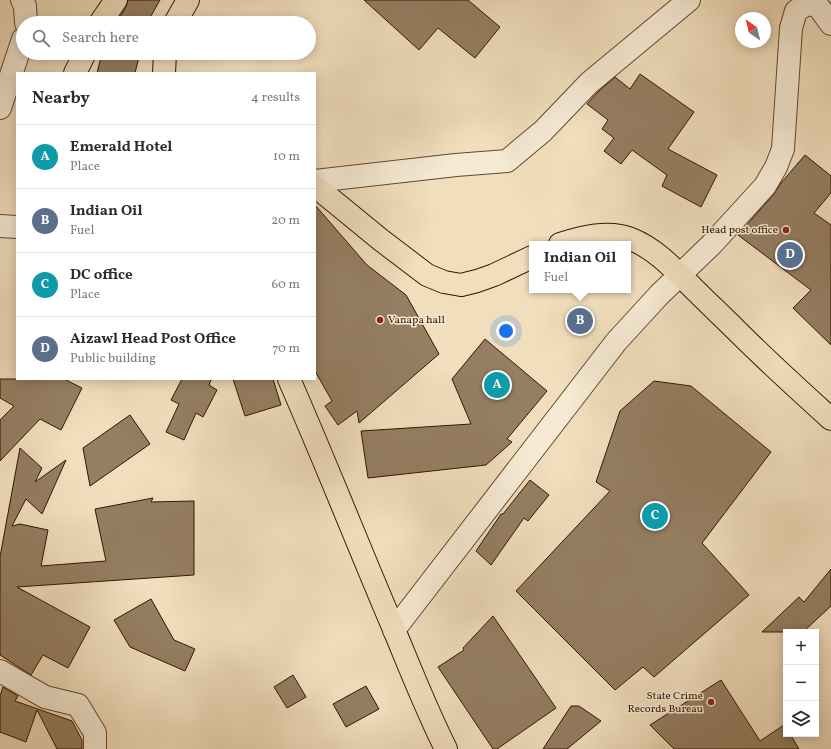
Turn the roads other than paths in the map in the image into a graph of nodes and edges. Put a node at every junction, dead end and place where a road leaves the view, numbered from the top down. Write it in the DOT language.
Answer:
graph roads {
  1 [pos="22,0"];
  2 [pos="116,0"];
  3 [pos="188,0"];
  4 [pos="689,0"];
  5 [pos="26,16"];
  6 [pos="105,16"];
  7 [pos="179,16"];
  8 [pos="831,24"];
  9 [pos="16,60"];
  10 [pos="82,60"];
  11 [pos="164,60"];
  12 [pos="76,72"];
  13 [pos="164,72"];
  14 [pos="0,108"];
  15 [pos="316,181"];
  16 [pos="316,187"];
  17 [pos="0,226"];
  18 [pos="16,227"];
  19 [pos="569,241"];
  20 [pos="529,258"];
  21 [pos="680,274"];
  22 [pos="289,380"];
  23 [pos="831,419"];
  24 [pos="394,630"];
  25 [pos="0,671"];
  26 [pos="95,749"];
  27 [pos="446,749"];
  1 -- 5 [label="street"];
  2 -- 6 [label="main road"];
  3 -- 7 [label="main road"];
  4 -- 15 [label="street"];
  8 -- 21 [label="street"];
  9 -- 14 [label="street"];
  10 -- 12 [label="main road"];
  11 -- 13 [label="main road"];
  16 -- 20 [label="main road"];
  17 -- 18 [label="street"];
  19 -- 21 [label="main road"];
  21 -- 23 [label="main road"];
  21 -- 24 [label="street"];
  22 -- 24 [label="main road"];
  24 -- 27 [label="main road"];
  25 -- 26 [label="street"];
}
